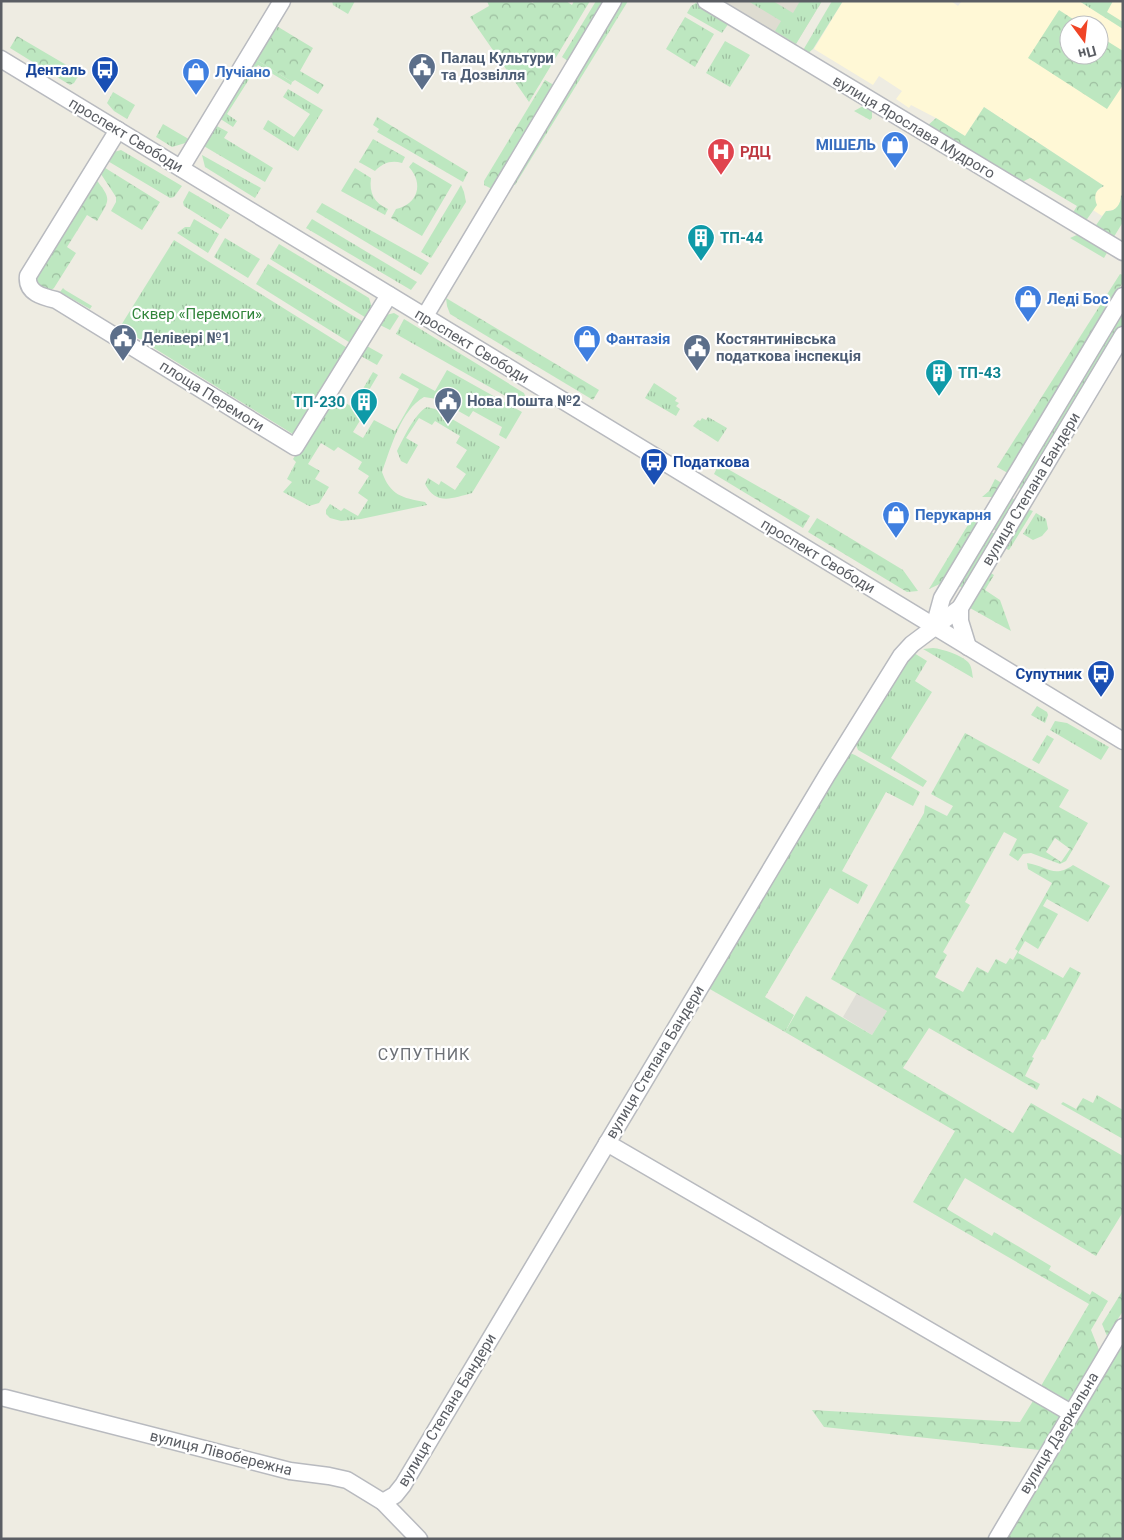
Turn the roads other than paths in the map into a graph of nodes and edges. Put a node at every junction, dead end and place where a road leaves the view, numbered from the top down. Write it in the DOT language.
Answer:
graph roads {
  1 [pos="282,1"];
  2 [pos="613,1"];
  3 [pos="706,1"];
  4 [pos="1,59"];
  5 [pos="118,130"];
  6 [pos="181,168"];
  7 [pos="1123,252"];
  8 [pos="389,294"];
  9 [pos="1123,296"];
  10 [pos="424,316"];
  11 [pos="1123,335"];
  12 [pos="1008,488"];
  13 [pos="1025,499"];
  14 [pos="942,598"];
  15 [pos="960,608"];
  16 [pos="906,610"];
  17 [pos="934,627"];
  18 [pos="968,647"];
  19 [pos="1123,741"];
  20 [pos="607,1143"];
  21 [pos="1123,1327"];
  22 [pos="5,1398"];
  23 [pos="1071,1413"];
  24 [pos="383,1502"];
  25 [pos="419,1539"];
  26 [pos="997,1539"];
  1 -- 6 [label="street"];
  2 -- 10 [label="street"];
  3 -- 7 [label="street, вулиця Ярослава Мудрого"];
  4 -- 5 [label="street, проспект Свободи"];
  5 -- 6 [label="street, проспект Свободи"];
  5 -- 8 [label="street, площа Перемоги"];
  6 -- 8 [label="street, проспект Свободи"];
  8 -- 10 [label="street, проспект Свободи"];
  9 -- 12 [label="street, вулиця Степана Бандери"];
  10 -- 16 [label="street, проспект Свободи"];
  11 -- 13 [label="street, вулиця Степана Бандери"];
  12 -- 13 [label="street"];
  12 -- 14 [label="street, вулиця Степана Бандери"];
  13 -- 15 [label="street, вулиця Степана Бандери"];
  14 -- 16 [label="street"];
  14 -- 17 [label="street, вулиця Степана Бандери"];
  15 -- 17 [label="street, вулиця Степана Бандери"];
  15 -- 18 [label="street"];
  16 -- 17 [label="street, проспект Свободи"];
  17 -- 18 [label="street, проспект Свободи"];
  17 -- 20 [label="street, вулиця Степана Бандери"];
  18 -- 19 [label="street, проспект Свободи"];
  20 -- 23 [label="street"];
  20 -- 24 [label="street, вулиця Степана Бандери"];
  21 -- 23 [label="street, вулиця Дзеркальна"];
  22 -- 24 [label="street, вулиця Лівобережна"];
  23 -- 26 [label="street, вулиця Дзеркальна"];
  24 -- 25 [label="street, вулиця Лівобережна"];
}
